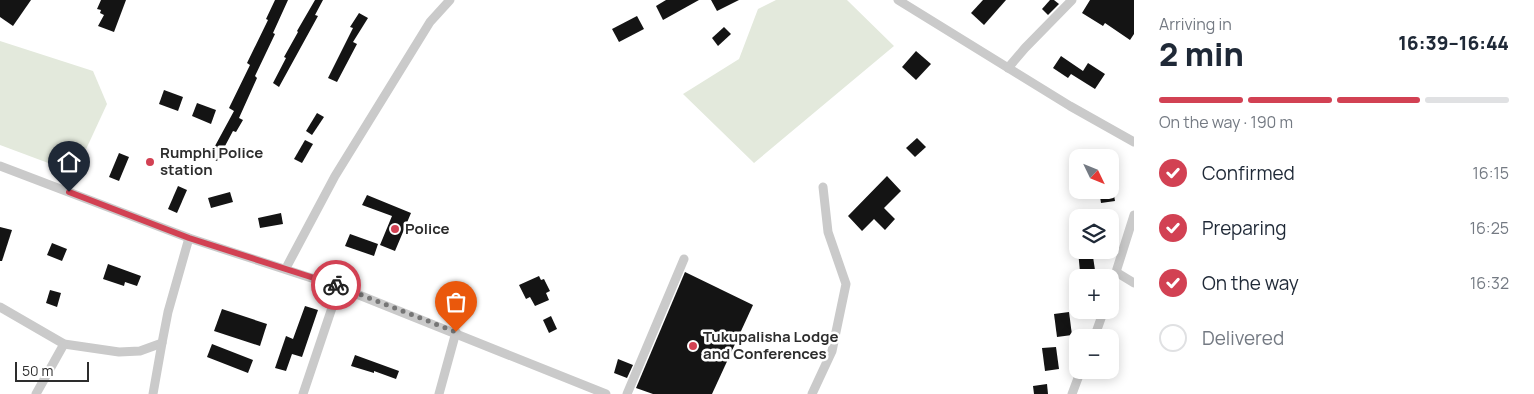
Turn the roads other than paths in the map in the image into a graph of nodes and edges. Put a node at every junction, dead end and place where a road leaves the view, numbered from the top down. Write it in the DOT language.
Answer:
graph roads {
  1 [pos="450,0"];
  2 [pos="898,0"];
  3 [pos="1072,0"];
  4 [pos="1008,68"];
  5 [pos="1134,142"];
  6 [pos="0,166"];
  7 [pos="823,186"];
  8 [pos="1134,215"];
  9 [pos="189,238"];
  10 [pos="684,259"];
  11 [pos="286,268"];
  12 [pos="1117,269"];
  13 [pos="1119,274"];
  14 [pos="1134,283"];
  15 [pos="339,286"];
  16 [pos="0,308"];
  17 [pos="456,332"];
  18 [pos="162,343"];
  19 [pos="64,344"];
  20 [pos="1078,379"];
  21 [pos="36,394"];
  22 [pos="153,394"];
  23 [pos="303,394"];
  24 [pos="439,394"];
  25 [pos="606,394"];
  26 [pos="627,394"];
  27 [pos="812,394"];
  28 [pos="1072,394"];
  1 -- 11 [label="street"];
  2 -- 4 [label="street"];
  3 -- 4 [label="street"];
  4 -- 5 [label="street"];
  6 -- 9 [label="street"];
  7 -- 27 [label="street"];
  8 -- 12 [label="street"];
  9 -- 11 [label="street"];
  9 -- 18 [label="street"];
  10 -- 26 [label="street"];
  11 -- 15 [label="street"];
  13 -- 14 [label="street"];
  15 -- 17 [label="street"];
  15 -- 23 [label="street"];
  16 -- 19 [label="street"];
  17 -- 24 [label="street"];
  17 -- 25 [label="street"];
  18 -- 19 [label="street"];
  18 -- 22 [label="street"];
  19 -- 21 [label="street"];
  20 -- 28 [label="street"];
}
